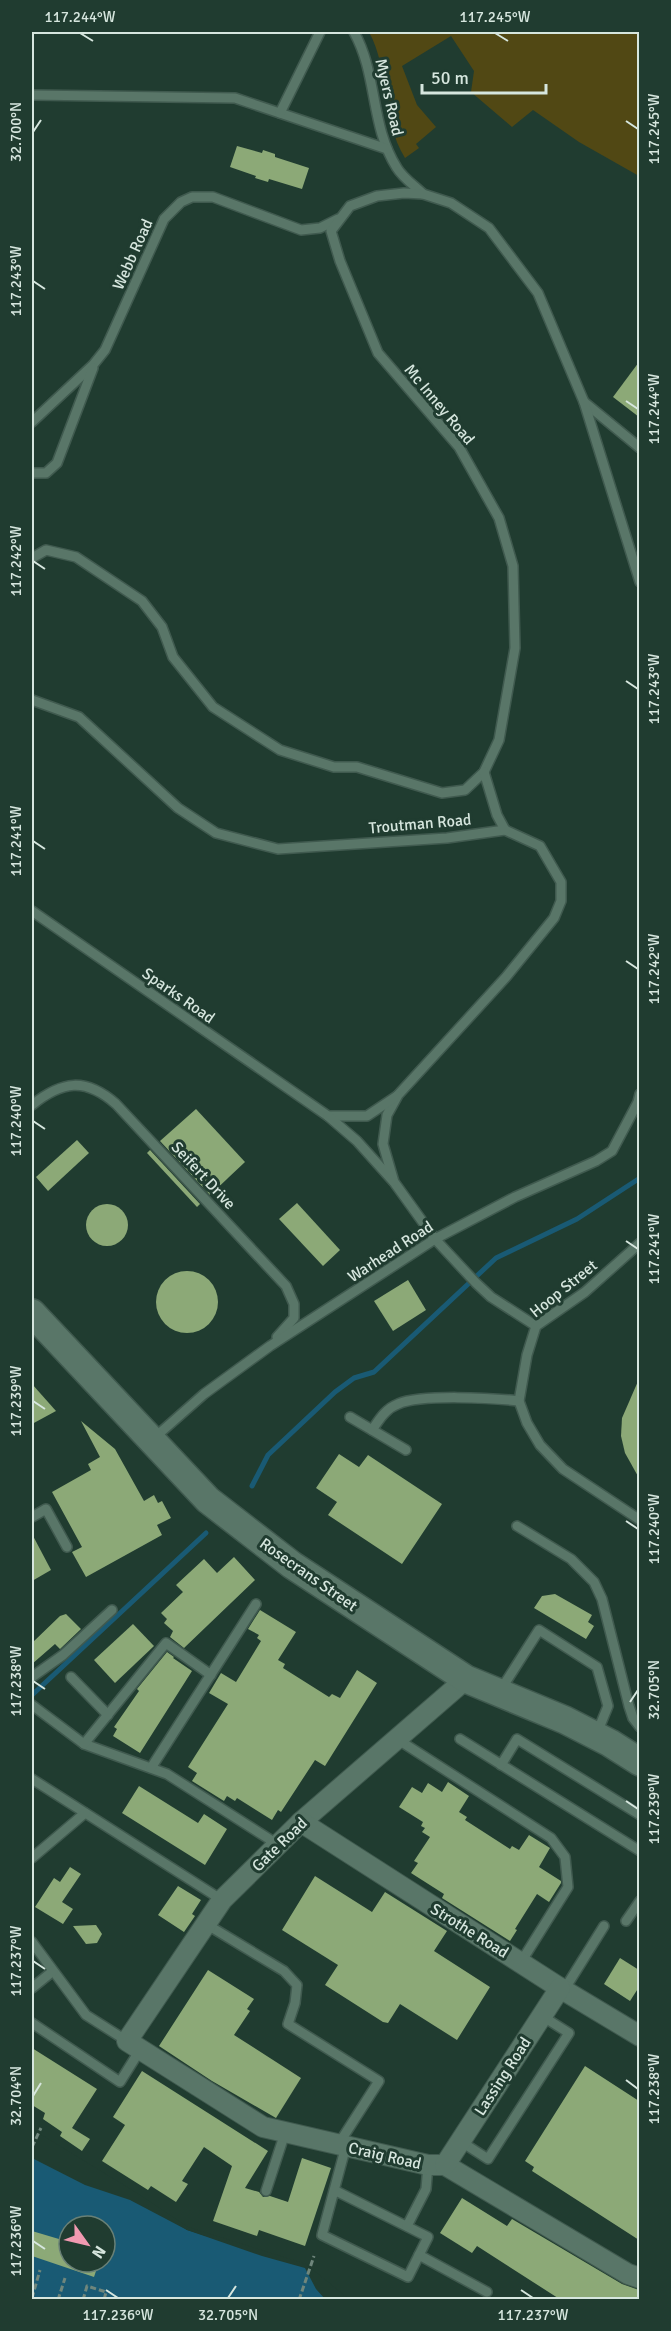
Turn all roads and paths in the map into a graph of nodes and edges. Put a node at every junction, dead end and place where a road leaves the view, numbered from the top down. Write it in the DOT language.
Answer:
graph roads {
  1 [pos="320,32"];
  2 [pos="354,32"];
  3 [pos="32,95"];
  4 [pos="280,113"];
  5 [pos="387,149"];
  6 [pos="423,194"];
  7 [pos="338,219"];
  8 [pos="93,365"];
  9 [pos="584,402"];
  10 [pos="32,423"];
  11 [pos="639,448"];
  12 [pos="32,473"];
  13 [pos="32,546"];
  14 [pos="46,550"];
  15 [pos="32,558"];
  16 [pos="639,582"];
  17 [pos="32,700"];
  18 [pos="484,772"];
  19 [pos="506,830"];
  20 [pos="32,911"];
  21 [pos="639,1094"];
  22 [pos="398,1095"];
  23 [pos="32,1106"];
  24 [pos="328,1116"];
  25 [pos="394,1182"];
  26 [pos="435,1239"];
  27 [pos="637,1249"];
  28 [pos="32,1313"];
  29 [pos="536,1326"];
  30 [pos="270,1346"];
  31 [pos="519,1401"];
  32 [pos="350,1417"];
  33 [pos="372,1430"];
  34 [pos="151,1441"];
  35 [pos="406,1450"];
  36 [pos="32,1517"];
  37 [pos="639,1520"];
  38 [pos="517,1526"];
  39 [pos="67,1547"];
  40 [pos="256,1604"];
  41 [pos="112,1610"];
  42 [pos="211,1675"];
  43 [pos="32,1677"];
  44 [pos="72,1677"];
  45 [pos="466,1678"];
  46 [pos="500,1691"];
  47 [pos="32,1705"];
  48 [pos="108,1715"];
  49 [pos="639,1727"];
  50 [pos="596,1736"];
  51 [pos="397,1739"];
  52 [pos="460,1739"];
  53 [pos="84,1744"];
  54 [pos="639,1762"];
  55 [pos="501,1765"];
  56 [pos="151,1768"];
  57 [pos="32,1779"];
  58 [pos="85,1813"];
  59 [pos="639,1815"];
  60 [pos="301,1822"];
  61 [pos="277,1844"];
  62 [pos="639,1851"];
  63 [pos="32,1858"];
  64 [pos="222,1900"];
  65 [pos="639,1903"];
  66 [pos="626,1921"];
  67 [pos="206,1924"];
  68 [pos="604,1926"];
  69 [pos="32,1942"];
  70 [pos="521,1962"];
  71 [pos="52,1971"];
  72 [pos="32,1988"];
  73 [pos="562,1989"];
  74 [pos="542,2016"];
  75 [pos="32,2024"];
  76 [pos="639,2036"];
  77 [pos="134,2046"];
  78 [pos="41,2128"];
  79 [pos="285,2133"];
  80 [pos="460,2141"];
  81 [pos="342,2145"];
  82 [pos="32,2147"];
  83 [pos="436,2165"];
  84 [pos="334,2190"];
  85 [pos="266,2191"];
  86 [pos="407,2226"];
  87 [pos="418,2255"];
  88 [pos="314,2256"];
  89 [pos="40,2270"];
  90 [pos="65,2278"];
  91 [pos="639,2278"];
  92 [pos="32,2292"];
  93 [pos="487,2292"];
  94 [pos="32,2298"];
  95 [pos="58,2300"];
  96 [pos="83,2300"];
  97 [pos="104,2300"];
  98 [pos="299,2300"];
  1 -- 4 [label="lane"];
  2 -- 5 [label="lane, Myers Road"];
  3 -- 4 [label="lane"];
  4 -- 5 [label="lane"];
  5 -- 6 [label="lane, Myers Road"];
  6 -- 7 [label="lane"];
  6 -- 9 [label="lane"];
  7 -- 8 [label="lane, Webb Road"];
  7 -- 18 [label="lane, Mc Inney Road"];
  8 -- 10 [label="lane, Webb Road"];
  8 -- 12 [label="lane"];
  9 -- 11 [label="lane"];
  9 -- 16 [label="lane"];
  13 -- 14 [label="lane, Mc Inney Road"];
  14 -- 15 [label="lane"];
  14 -- 18 [label="lane, Mc Inney Road"];
  17 -- 19 [label="lane, Troutman Road"];
  18 -- 19 [label="lane"];
  19 -- 22 [label="lane"];
  20 -- 24 [label="lane, Sparks Road"];
  21 -- 26 [label="lane, Warhead Road"];
  22 -- 24 [label="lane"];
  22 -- 25 [label="lane"];
  23 -- 30 [label="lane, Seifert Drive"];
  24 -- 25 [label="lane"];
  25 -- 26 [label="lane"];
  26 -- 29 [label="lane"];
  26 -- 30 [label="lane, Warhead Road"];
  27 -- 29 [label="lane, Hoop Street"];
  28 -- 34 [label="street, Rosecrans Street"];
  29 -- 31 [label="lane, Hoop Street"];
  30 -- 34 [label="lane, Warhead Road"];
  31 -- 33 [label="lane"];
  31 -- 37 [label="lane"];
  32 -- 33 [label="lane"];
  33 -- 35 [label="lane"];
  34 -- 45 [label="street, Rosecrans Street"];
  36 -- 39 [label="lane"];
  38 -- 49 [label="lane"];
  40 -- 42 [label="lane"];
  41 -- 43 [label="lane"];
  42 -- 48 [label="lane"];
  42 -- 56 [label="lane"];
  44 -- 48 [label="lane"];
  45 -- 46 [label="street, Rosecrans Street"];
  45 -- 51 [label="street, Gate Road"];
  46 -- 50 [label="street, Rosecrans Street"];
  46 -- 50 [label="lane"];
  47 -- 53 [label="lane"];
  48 -- 53 [label="lane"];
  50 -- 54 [label="street, Rosecrans Street"];
  51 -- 60 [label="street, Gate Road"];
  51 -- 70 [label="lane"];
  52 -- 55 [label="lane"];
  53 -- 56 [label="lane"];
  55 -- 59 [label="lane"];
  55 -- 62 [label="lane"];
  56 -- 61 [label="lane"];
  57 -- 58 [label="lane"];
  58 -- 63 [label="lane"];
  58 -- 64 [label="lane"];
  60 -- 61 [label="street, Gate Road"];
  60 -- 70 [label="street, Strothe Road"];
  61 -- 64 [label="street, Gate Road"];
  64 -- 67 [label="street, Gate Road"];
  65 -- 66 [label="lane"];
  67 -- 77 [label="street, Gate Road"];
  67 -- 81 [label="lane"];
  68 -- 73 [label="lane"];
  69 -- 71 [label="lane"];
  70 -- 73 [label="street, Strothe Road"];
  71 -- 72 [label="lane"];
  71 -- 77 [label="lane"];
  73 -- 74 [label="street, Lassing Road"];
  73 -- 76 [label="street, Strothe Road"];
  74 -- 80 [label="street, Lassing Road"];
  74 -- 80 [label="lane"];
  75 -- 77 [label="lane"];
  77 -- 79 [label="street, Craig Road"];
  78 -- 82 [label="path"];
  79 -- 81 [label="street, Craig Road"];
  79 -- 85 [label="lane"];
  80 -- 83 [label="street, Lassing Road"];
  81 -- 83 [label="street, Craig Road"];
  81 -- 84 [label="lane"];
  83 -- 86 [label="lane"];
  83 -- 91 [label="street, Craig Road"];
  84 -- 86 [label="lane"];
  84 -- 87 [label="lane"];
  86 -- 87 [label="lane"];
  87 -- 93 [label="lane"];
  88 -- 98 [label="path"];
  89 -- 92 [label="path"];
  90 -- 95 [label="path"];
  92 -- 94 [label="path"];
  96 -- 97 [label="path"];
}
